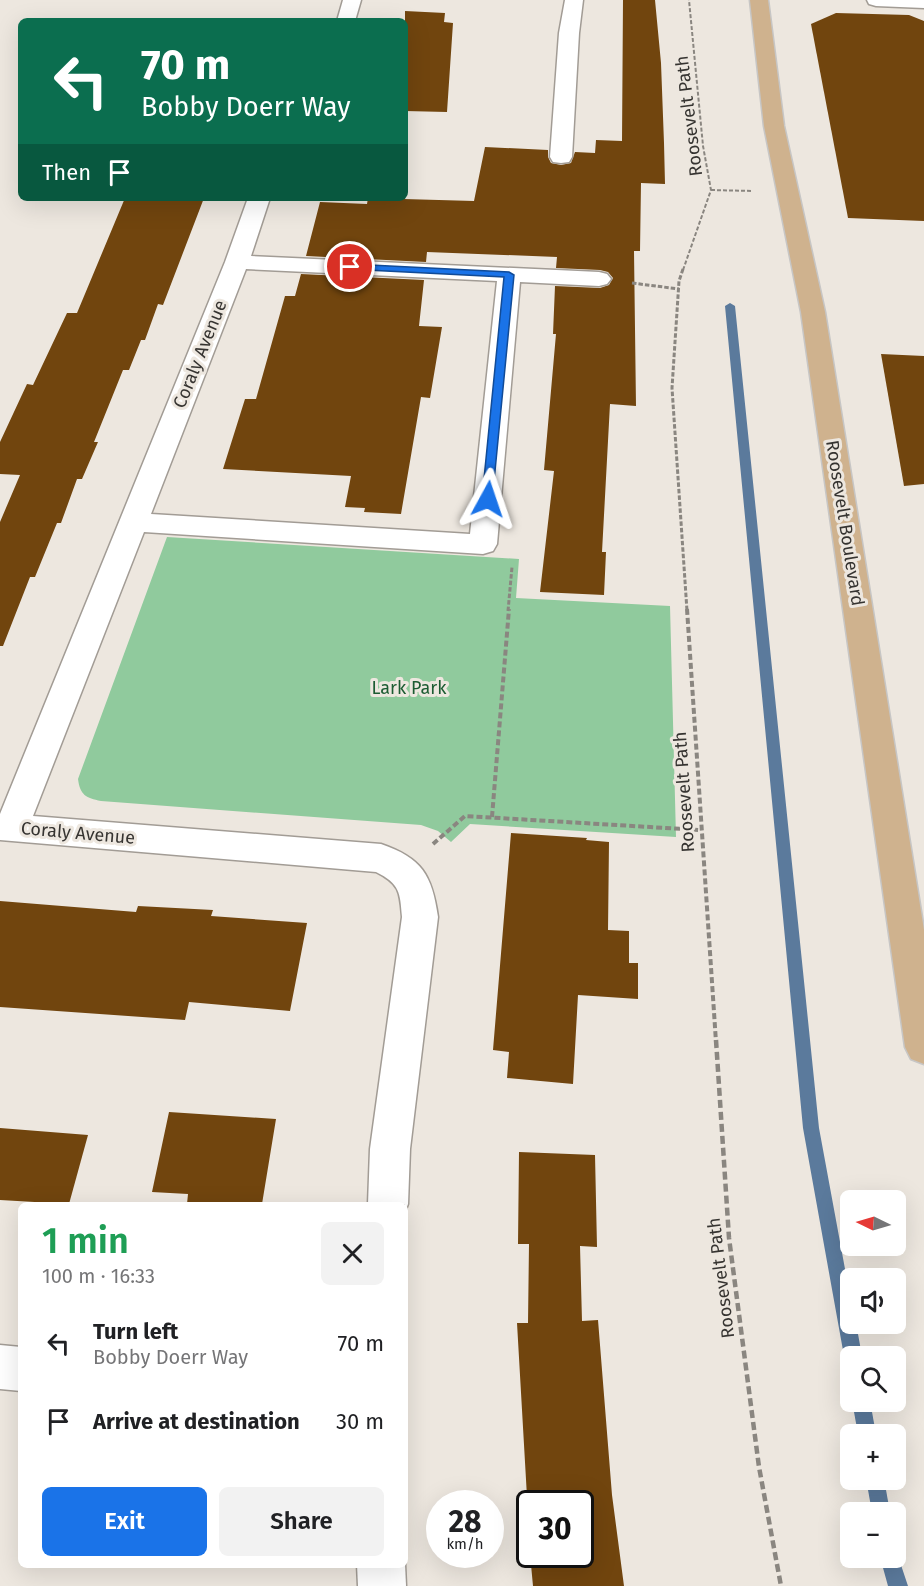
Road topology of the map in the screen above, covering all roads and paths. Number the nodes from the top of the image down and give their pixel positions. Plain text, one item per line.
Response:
1 (352, 0) edge
2 (574, 0) edge
3 (689, 0) edge
4 (759, 0) edge
5 (876, 0) edge
6 (924, 2) edge
7 (347, 18) edge
8 (561, 157) dead end
9 (258, 201) edge
10 (237, 262) junction
11 (509, 275) junction
12 (599, 279) joint
13 (679, 289) junction
14 (134, 522) junction
15 (483, 544) junction
16 (492, 817) junction
17 (6, 827) edge
18 (700, 830) junction
19 (404, 869) junction
20 (924, 1047) edge
21 (388, 1202) edge
22 (0, 1367) edge
23 (18, 1369) edge
24 (381, 1568) edge
25 (382, 1586) edge
26 (781, 1586) edge

1 - 7 street
2 - 8 street
3 - 13 path, Roosevelt Path
4 - 20 main road, Roosevelt Boulevard
5 - 6 street
9 - 10 street, Coraly Avenue
10 - 11 street
10 - 14 street, Coraly Avenue
11 - 12 street
11 - 15 street
12 - 13 path
13 - 18 path, Roosevelt Path
14 - 15 street
14 - 17 street, Coraly Avenue
15 - 16 path
16 - 18 path
16 - 19 path
17 - 19 street, Coraly Avenue
18 - 26 path, Roosevelt Path
19 - 21 street
22 - 23 street
24 - 25 street

